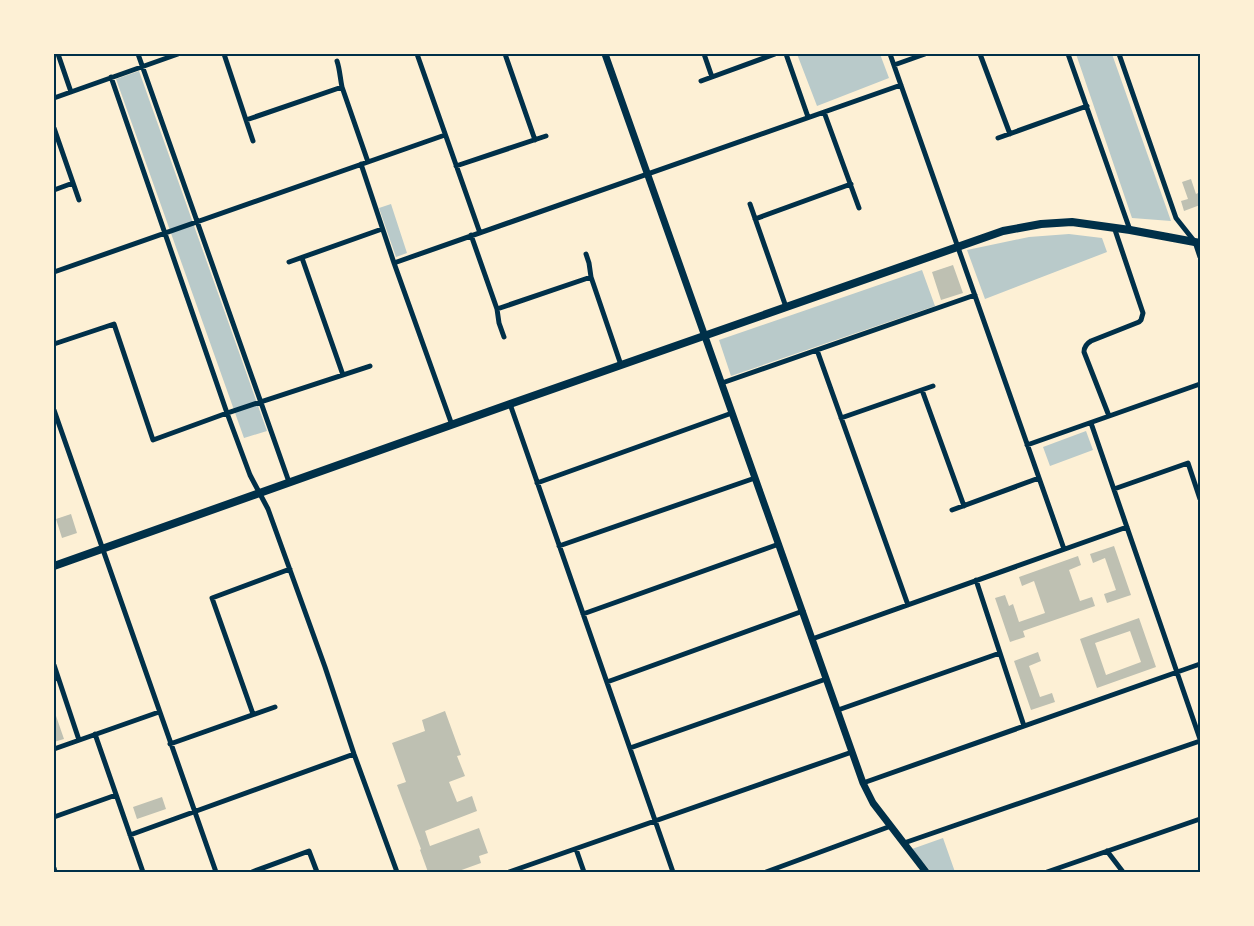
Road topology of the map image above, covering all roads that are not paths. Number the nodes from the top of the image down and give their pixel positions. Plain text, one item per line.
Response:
1 (58, 54) edge
2 (138, 54) edge
3 (178, 54) edge
4 (224, 54) edge
5 (417, 54) edge
6 (505, 54) edge
7 (605, 54) edge
8 (704, 54) edge
9 (775, 54) edge
10 (786, 54) edge
11 (890, 54) edge
12 (925, 54) edge
13 (980, 54) edge
14 (1068, 54) edge
15 (1119, 54) edge
16 (337, 61) dead end
17 (894, 65) junction
18 (142, 66) junction
19 (712, 77) junction
20 (111, 78) junction
21 (701, 81) dead end
22 (900, 85) junction
23 (342, 87) junction
24 (71, 92) junction
25 (54, 98) edge
26 (1087, 106) junction
27 (824, 112) junction
28 (808, 117) junction
29 (246, 120) junction
30 (54, 128) edge
31 (1010, 134) junction
32 (445, 135) junction
33 (546, 136) dead end
34 (998, 138) dead end
35 (535, 140) junction
36 (254, 142) dead end
37 (368, 162) junction
38 (361, 164) junction
39 (456, 166) junction
40 (647, 174) junction
41 (73, 183) junction
42 (850, 184) junction
43 (54, 190) edge
44 (79, 200) dead end
45 (750, 204) dead end
46 (859, 208) dead end
47 (755, 219) junction
48 (197, 222) junction
49 (1114, 227) junction
50 (382, 229) junction
51 (1130, 230) junction
52 (480, 232) junction
53 (165, 233) junction
54 (471, 235) junction
55 (1198, 242) edge
56 (958, 246) junction
57 (586, 254) dead end
58 (1200, 257) edge
59 (302, 258) junction
60 (289, 262) dead end
61 (394, 263) junction
62 (54, 272) edge
63 (591, 277) junction
64 (975, 295) junction
65 (786, 307) junction
66 (497, 309) junction
67 (705, 336) junction
68 (504, 337) dead end
69 (54, 344) edge
70 (817, 350) junction
71 (621, 365) junction
72 (370, 366) dead end
73 (343, 375) junction
74 (722, 383) junction
75 (1200, 384) edge
76 (933, 386) dead end
77 (922, 390) junction
78 (261, 402) junction
79 (510, 404) junction
80 (54, 410) edge
81 (227, 413) junction
82 (732, 413) junction
83 (1109, 416) junction
84 (842, 418) junction
85 (1091, 423) junction
86 (452, 425) junction
87 (1027, 444) junction
88 (755, 478) junction
89 (1039, 478) junction
90 (289, 482) junction
91 (537, 482) junction
92 (1114, 489) junction
93 (260, 492) junction
94 (1200, 499) edge
95 (964, 506) junction
96 (952, 510) dead end
97 (1127, 527) junction
98 (779, 544) junction
99 (559, 546) junction
100 (101, 549) junction
101 (1064, 549) junction
102 (54, 566) edge
103 (290, 570) junction
104 (976, 580) junction
105 (908, 605) junction
106 (802, 611) junction
107 (583, 614) junction
108 (812, 638) junction
109 (1000, 653) junction
110 (1200, 664) edge
111 (54, 665) edge
112 (1177, 672) junction
113 (826, 679) junction
114 (56, 680) edge
115 (607, 682) junction
116 (275, 707) dead end
117 (838, 710) junction
118 (159, 712) junction
119 (253, 714) junction
120 (1024, 726) junction
121 (95, 734) junction
122 (79, 740) junction
123 (1200, 740) edge
124 (170, 744) junction
125 (630, 748) junction
126 (54, 749) edge
127 (852, 752) junction
128 (354, 754) junction
129 (864, 783) junction
130 (116, 795) junction
131 (194, 812) junction
132 (54, 817) edge
133 (1200, 819) edge
134 (655, 821) junction
135 (891, 826) junction
136 (130, 835) junction
137 (904, 843) junction
138 (576, 849) junction
139 (1107, 851) junction
140 (54, 868) edge
141 (55, 872) edge
142 (143, 872) edge
143 (216, 872) edge
144 (252, 872) edge
145 (317, 872) edge
146 (397, 872) edge
147 (509, 872) edge
148 (584, 872) edge
149 (673, 872) edge
150 (766, 872) edge
151 (926, 872) edge
152 (1047, 872) edge
153 (1122, 872) edge

1 - 24 street
2 - 18 street
3 - 18 street
4 - 29 street
5 - 32 street
6 - 35 street
7 - 40 street
8 - 19 street
9 - 19 street
10 - 28 street
11 - 17 street
12 - 17 street
13 - 31 street
14 - 26 street
15 - 55 street
16 - 23 street
17 - 22 street
18 - 20 street
18 - 48 street
19 - 21 street
20 - 24 street
20 - 53 street
22 - 27 street
22 - 56 street
23 - 29 street
23 - 37 street
24 - 25 street
26 - 31 street
26 - 51 street
27 - 28 street
27 - 42 street
28 - 40 street
29 - 36 street
30 - 41 street
31 - 34 street
32 - 37 street
32 - 39 street
33 - 35 street
35 - 39 street
37 - 38 street
38 - 48 street
38 - 50 street
39 - 52 street
40 - 52 street
40 - 67 street
41 - 43 street
41 - 44 street
42 - 46 street
42 - 47 street
45 - 47 street
47 - 65 street
48 - 53 street
48 - 78 street
49 - 51 main road
49 - 56 main road
49 - 83 street
50 - 59 street
50 - 61 street
51 - 55 main road
52 - 54 street
53 - 62 street
53 - 81 street
54 - 61 street
54 - 66 street
55 - 58 street
56 - 64 street
56 - 65 main road
57 - 63 street
59 - 60 street
59 - 73 street
61 - 86 street
63 - 66 street
63 - 71 street
64 - 70 street
64 - 87 street
65 - 67 main road
66 - 68 street
67 - 71 main road
67 - 74 street
69 - 81 street
70 - 74 street
70 - 84 street
71 - 79 main road
72 - 73 street
73 - 78 street
74 - 82 street
75 - 83 street
76 - 77 street
77 - 84 street
77 - 95 street
78 - 81 street
78 - 90 street
79 - 86 main road
79 - 91 street
80 - 100 street
81 - 93 street
82 - 88 street
82 - 91 street
83 - 85 street
84 - 105 street
85 - 87 street
85 - 92 street
86 - 90 main road
87 - 89 street
88 - 98 street
88 - 99 street
89 - 95 street
89 - 101 street
90 - 93 main road
91 - 99 street
92 - 94 street
92 - 97 street
93 - 100 main road
93 - 103 street
95 - 96 street
97 - 101 street
97 - 112 street
98 - 106 street
98 - 107 street
99 - 107 street
100 - 102 main road
100 - 118 street
101 - 104 street
103 - 119 street
103 - 128 street
104 - 105 street
104 - 109 street
105 - 108 street
106 - 108 street
106 - 115 street
107 - 115 street
108 - 113 street
109 - 117 street
109 - 120 street
110 - 112 street
111 - 114 street
112 - 120 street
112 - 123 street
113 - 117 street
113 - 125 street
114 - 122 street
115 - 125 street
116 - 119 street
117 - 127 street
118 - 121 street
118 - 124 street
119 - 124 street
120 - 129 street
121 - 122 street
121 - 130 street
122 - 126 street
123 - 137 street
124 - 131 street
125 - 134 street
127 - 129 street
127 - 134 street
128 - 131 street
128 - 146 street
129 - 135 street
130 - 132 street
130 - 136 street
131 - 136 street
131 - 143 street
133 - 139 street
134 - 138 street
134 - 149 street
135 - 137 street
135 - 150 street
136 - 142 street
137 - 151 street
138 - 147 street
138 - 148 street
139 - 152 street
139 - 153 street
140 - 141 street
144 - 145 street

